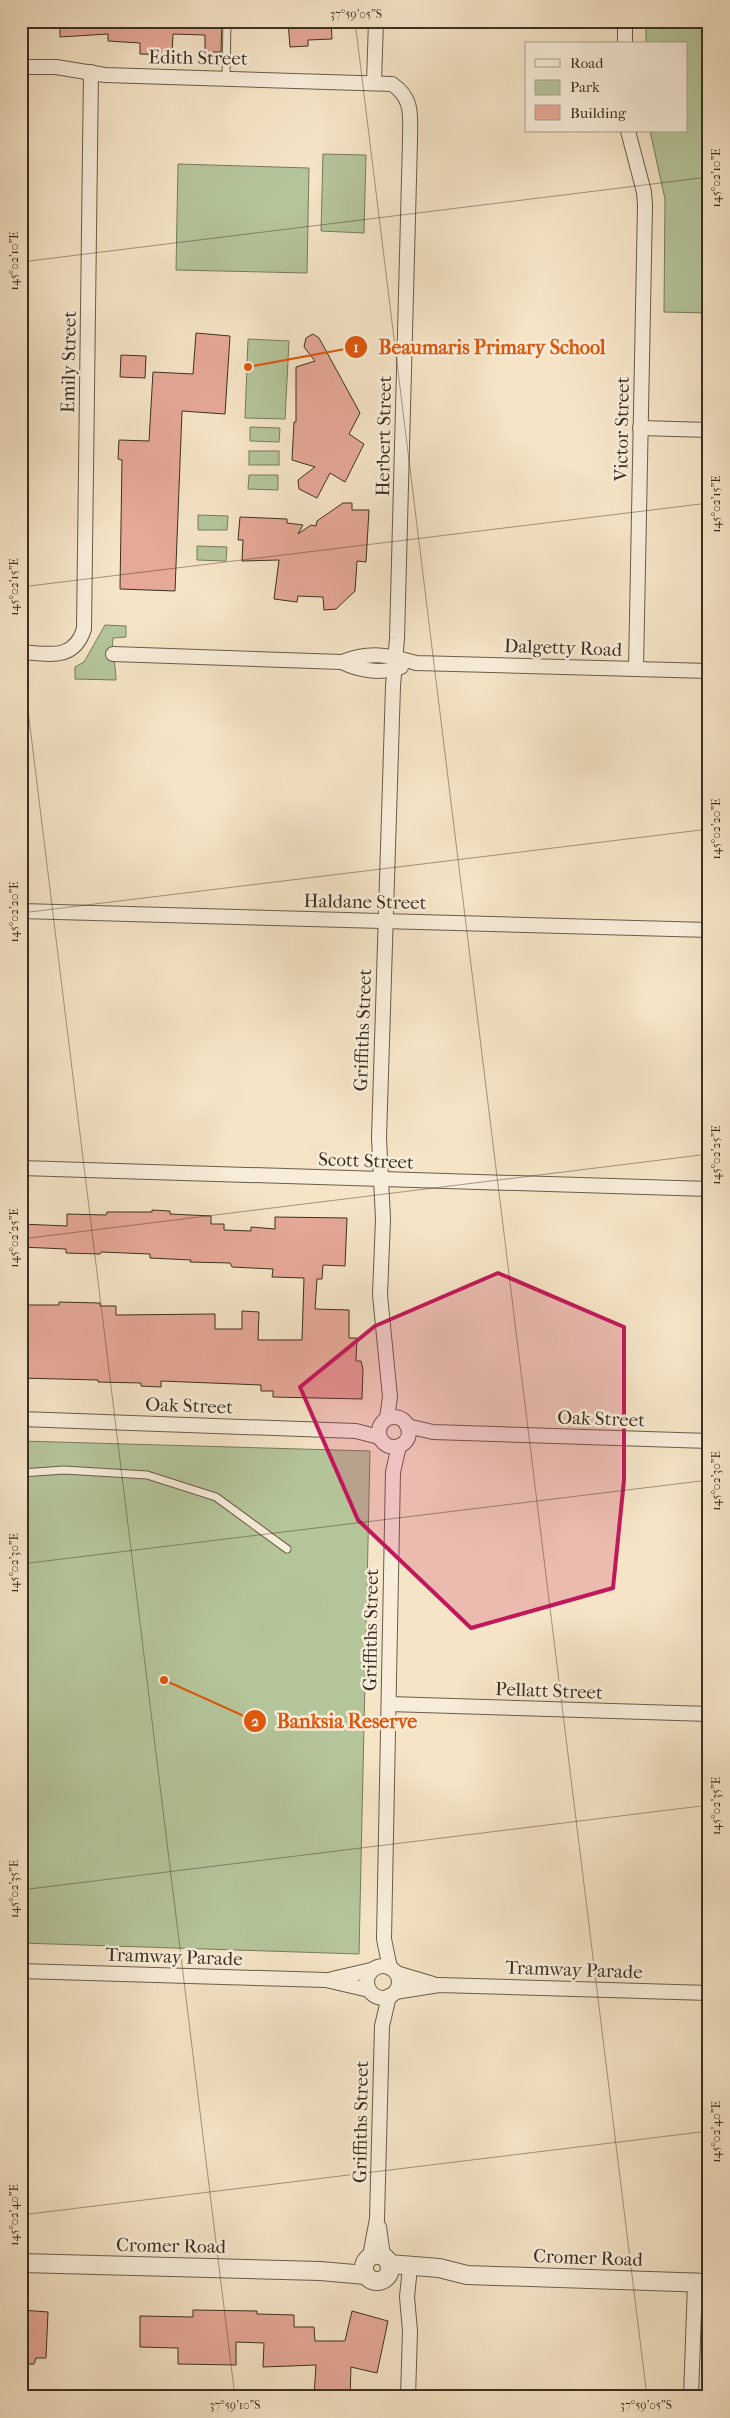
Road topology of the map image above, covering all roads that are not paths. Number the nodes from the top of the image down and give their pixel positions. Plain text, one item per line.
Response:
1 (227, 21) edge
2 (376, 21) edge
3 (625, 21) edge
4 (625, 42) edge
5 (21, 66) edge
6 (91, 72) junction
7 (226, 78) junction
8 (374, 82) junction
9 (628, 132) edge
10 (640, 428) junction
11 (709, 430) edge
12 (21, 652) edge
13 (113, 654) dead end
14 (395, 664) junction
15 (636, 669) junction
16 (709, 671) edge
17 (21, 911) edge
18 (385, 921) junction
19 (709, 930) edge
20 (21, 1168) edge
21 (381, 1180) junction
22 (709, 1188) edge
23 (21, 1419) edge
24 (393, 1432) junction
25 (709, 1441) edge
26 (21, 1473) edge
27 (287, 1549) dead end
28 (389, 1704) junction
29 (709, 1714) edge
30 (384, 1969) junction
31 (21, 1971) edge
32 (326, 1980) junction
33 (439, 1985) junction
34 (709, 1992) edge
35 (382, 1994) junction
36 (21, 2263) edge
37 (377, 2265) junction
38 (414, 2273) junction
39 (702, 2283) edge
40 (408, 2397) edge
41 (691, 2397) edge

1 - 7 lane
2 - 8 street
3 - 4 street
5 - 6 street, Edith Street
6 - 7 street, Edith Street
6 - 12 street, Emily Street
7 - 8 street, Edith Street
8 - 14 street, Herbert Street
9 - 10 street, Victor Street
10 - 11 street
10 - 15 street, Victor Street
13 - 14 street, Dalgetty Road
14 - 15 street, Dalgetty Road
14 - 18 street, Griffiths Street
15 - 16 street, Dalgetty Road
17 - 18 street, Haldane Street
18 - 19 street, Haldane Street
18 - 21 street, Griffiths Street
20 - 21 street, Scott Street
21 - 22 street, Scott Street
21 - 24 street, Griffiths Street
23 - 24 street, Oak Street
24 - 25 street, Oak Street
24 - 28 street, Griffiths Street
26 - 27 lane
28 - 29 street, Pellatt Street
28 - 30 street, Griffiths Street
30 - 32 street, Tramway Parade
30 - 33 street, Tramway Parade
30 - 35 street
30 - 35 street
31 - 32 street, Tramway Parade
32 - 35 street, Tramway Parade
33 - 34 street, Tramway Parade
33 - 35 street, Tramway Parade
35 - 37 street, Griffiths Street
36 - 37 street, Cromer Road
37 - 38 street, Cromer Road
38 - 39 street, Cromer Road
38 - 40 street
39 - 41 street

